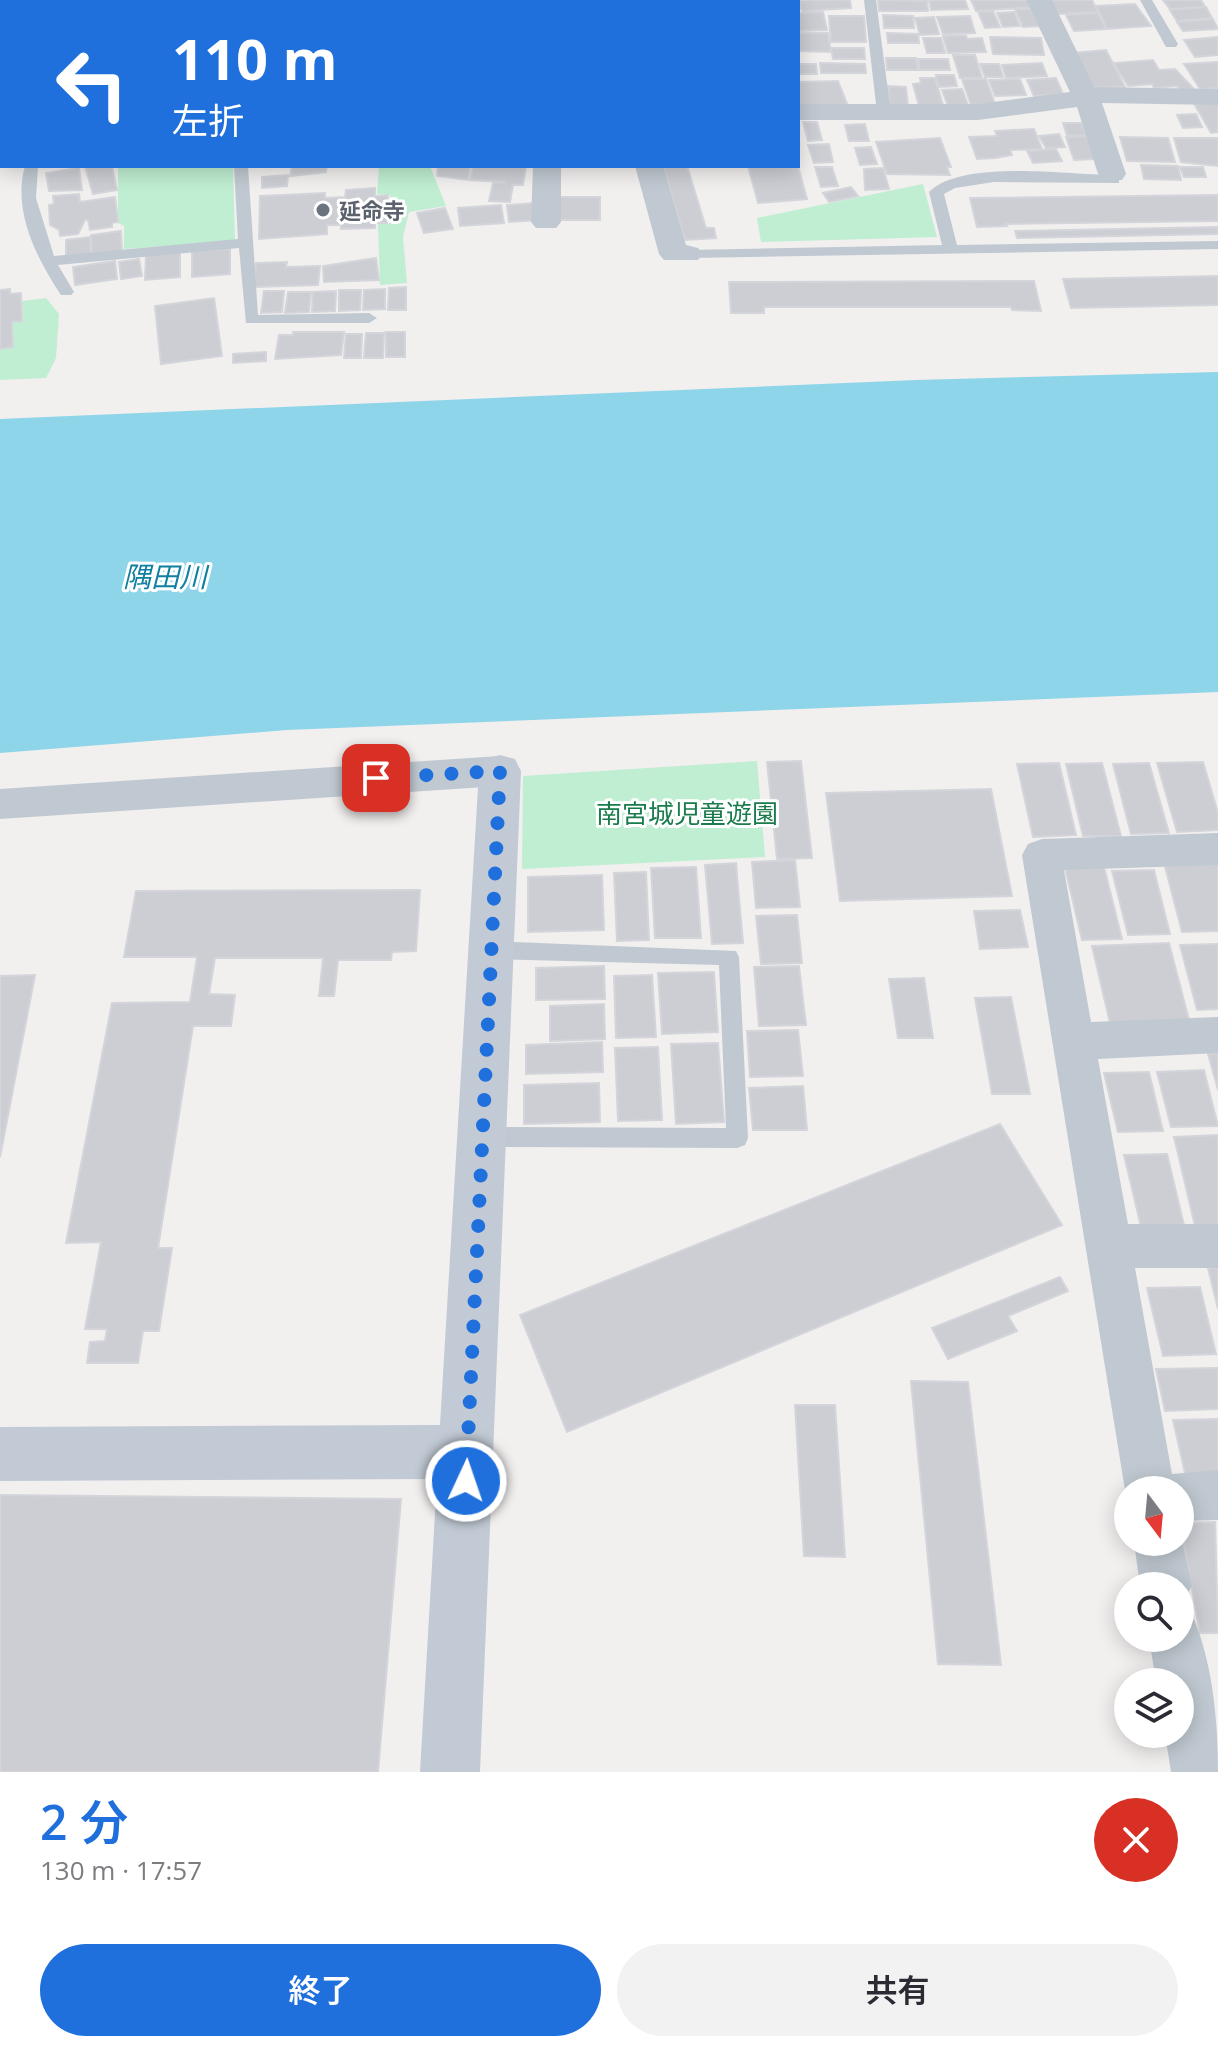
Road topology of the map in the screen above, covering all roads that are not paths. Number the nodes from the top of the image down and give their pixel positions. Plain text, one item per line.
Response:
1 (870, 0) edge
2 (1039, 0) edge
3 (1146, 0) edge
4 (1171, 44) dead end
5 (1083, 96) junction
6 (1218, 97) edge
7 (800, 112) edge
8 (884, 113) junction
9 (30, 168) edge
10 (241, 168) edge
11 (547, 168) edge
12 (650, 168) edge
13 (1112, 174) joint
14 (546, 222) dead end
15 (244, 243) junction
16 (1218, 245) edge
17 (951, 251) junction
18 (688, 254) joint
19 (47, 261) junction
20 (66, 292) dead end
21 (369, 318) dead end
22 (500, 771) joint
23 (0, 804) edge
24 (1218, 849) edge
25 (491, 950) junction
26 (1218, 1035) edge
27 (1074, 1041) junction
28 (482, 1137) junction
29 (1109, 1246) junction
30 (1218, 1246) edge
31 (467, 1452) junction
32 (0, 1454) edge
33 (1148, 1476) edge
34 (1218, 1495) edge
35 (1194, 1496) edge
36 (1177, 1652) edge
37 (450, 1772) edge
38 (1198, 1772) edge

1 - 8 lane
2 - 5 street
3 - 4 lane
5 - 6 street
5 - 8 street
5 - 13 street
7 - 8 street
9 - 19 lane
10 - 15 lane
11 - 14 street
12 - 18 street
13 - 17 lane
15 - 19 lane
15 - 21 lane
16 - 17 lane
17 - 18 lane
19 - 20 lane
22 - 23 street
22 - 25 street
24 - 27 street
25 - 28 street
25 - 28 lane
26 - 27 street
27 - 29 street
28 - 31 street
29 - 30 street
29 - 33 street
31 - 32 street
31 - 37 street
34 - 35 street
36 - 38 street

